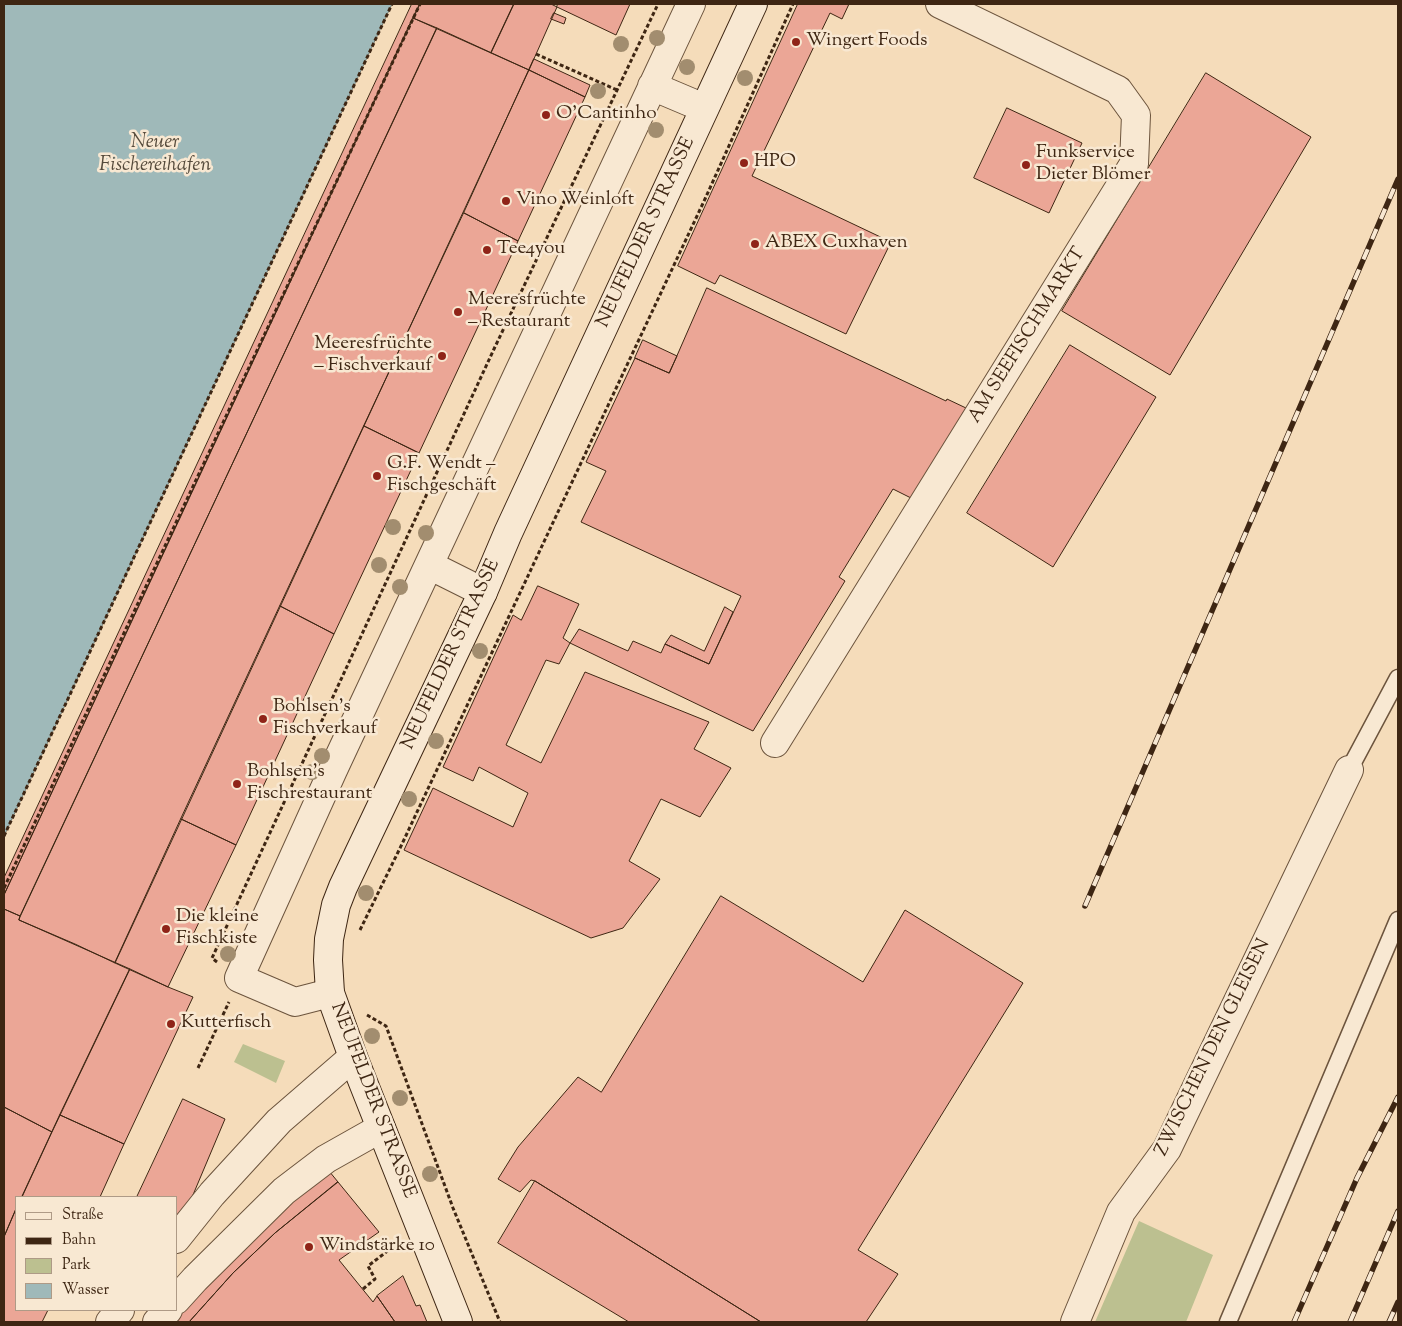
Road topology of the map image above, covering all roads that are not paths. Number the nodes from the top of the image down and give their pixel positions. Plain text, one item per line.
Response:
1 (691, 4) edge
2 (753, 4) edge
3 (940, 4) edge
4 (652, 86) junction
5 (704, 108) junction
6 (429, 565) junction
7 (483, 592) junction
8 (1398, 678) edge
9 (775, 743) dead end
10 (1349, 770) joint
11 (1398, 920) edge
12 (330, 993) junction
13 (353, 1057) junction
14 (381, 1128) junction
15 (178, 1236) edge
16 (178, 1298) edge
17 (119, 1311) edge
18 (167, 1311) edge
19 (110, 1322) edge
20 (157, 1322) edge
21 (458, 1322) edge
22 (1074, 1322) edge
23 (1228, 1322) edge

1 - 4 street
2 - 5 street, NEUFELDER STRASSE
3 - 9 street, AM SEEFISCHMARKT
4 - 5 street
4 - 6 street
5 - 7 street, NEUFELDER STRASSE
6 - 7 street
6 - 12 street
7 - 12 street, NEUFELDER STRASSE
8 - 10 lane
10 - 22 street, ZWISCHEN DEN GLEISEN
11 - 23 lane
12 - 13 street, NEUFELDER STRASSE
13 - 14 street, NEUFELDER STRASSE
13 - 15 street
14 - 16 street
14 - 21 street, NEUFELDER STRASSE
17 - 19 street
18 - 20 street

